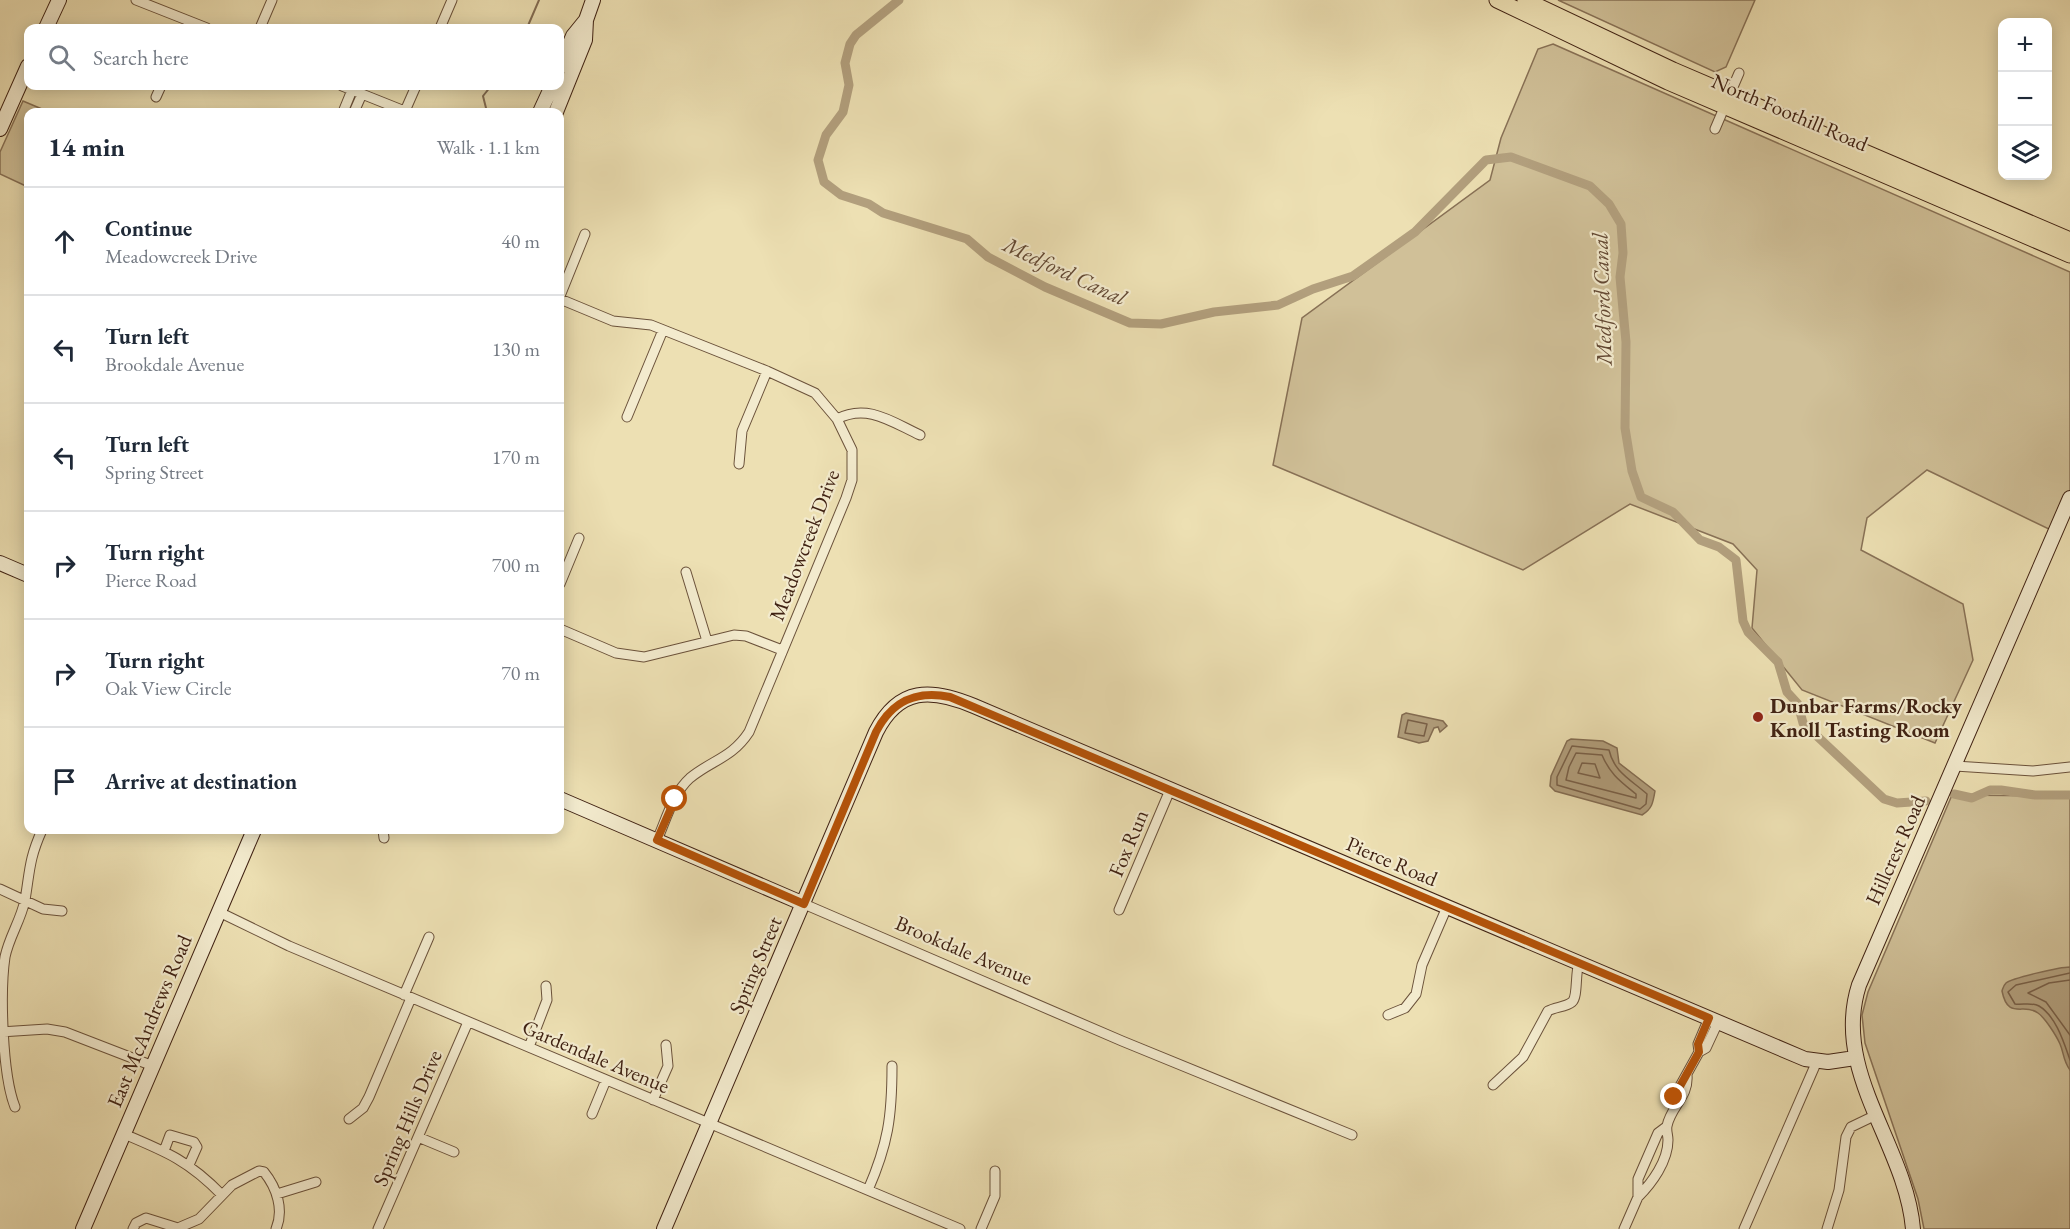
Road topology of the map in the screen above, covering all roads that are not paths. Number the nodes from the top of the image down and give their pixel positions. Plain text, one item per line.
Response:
1 (59, 0) edge
2 (136, 0) edge
3 (272, 0) edge
4 (452, 0) edge
5 (593, 0) edge
6 (1497, 0) edge
7 (1525, 0) edge
8 (586, 20) junction
9 (48, 24) edge
10 (185, 24) edge
11 (262, 24) edge
12 (442, 24) edge
13 (564, 57) edge
14 (1740, 73) dead end
15 (24, 75) edge
16 (159, 90) edge
17 (352, 90) joint
18 (414, 90) edge
19 (550, 90) edge
20 (362, 94) junction
21 (156, 97) dead end
22 (1728, 101) junction
23 (345, 108) edge
24 (356, 108) edge
25 (396, 108) edge
26 (408, 108) edge
27 (542, 108) edge
28 (557, 108) edge
29 (0, 129) edge
30 (1715, 129) dead end
31 (585, 234) dead end
32 (2070, 240) edge
33 (2070, 255) edge
34 (564, 287) edge
35 (564, 299) edge
36 (663, 330) junction
37 (767, 371) junction
38 (627, 417) dead end
39 (837, 419) junction
40 (920, 435) dead end
41 (739, 464) dead end
42 (2070, 498) edge
43 (579, 538) dead end
44 (0, 563) edge
45 (686, 572) dead end
46 (24, 573) edge
47 (564, 574) edge
48 (564, 631) edge
49 (706, 640) junction
50 (782, 650) junction
51 (913, 696) joint
52 (1955, 766) junction
53 (2070, 767) edge
54 (1170, 790) junction
55 (564, 801) edge
56 (40, 834) edge
57 (252, 834) edge
58 (657, 840) junction
59 (0, 889) edge
60 (25, 902) junction
61 (804, 904) junction
62 (1447, 907) junction
63 (1119, 910) dead end
64 (62, 911) dead end
65 (219, 912) junction
66 (429, 938) dead end
67 (1579, 963) junction
68 (546, 986) dead end
69 (408, 996) junction
70 (1388, 1014) dead end
71 (1713, 1020) junction
72 (468, 1022) junction
73 (2, 1031) edge
74 (666, 1045) dead end
75 (529, 1047) junction
76 (1855, 1058) junction
77 (1817, 1061) junction
78 (153, 1066) junction
79 (892, 1066) dead end
80 (606, 1080) junction
81 (1493, 1085) dead end
82 (653, 1100) junction
83 (15, 1107) dead end
84 (592, 1114) dead end
85 (1876, 1115) junction
86 (349, 1119) dead end
87 (710, 1124) junction
88 (1666, 1127) junction
89 (124, 1134) junction
90 (1353, 1135) dead end
91 (418, 1137) junction
92 (164, 1151) junction
93 (454, 1152) dead end
94 (189, 1165) junction
95 (995, 1171) dead end
96 (316, 1182) dead end
97 (868, 1190) junction
98 (277, 1194) junction
99 (222, 1195) junction
100 (1638, 1197) junction
101 (84, 1229) edge
102 (133, 1229) edge
103 (276, 1229) edge
104 (378, 1229) edge
105 (664, 1229) edge
106 (960, 1229) edge
107 (981, 1229) edge
108 (1624, 1229) edge
109 (1744, 1229) edge
110 (1827, 1229) edge
111 (1913, 1229) edge

1 - 9 street
2 - 10 street
3 - 11 street
4 - 12 street
5 - 8 street
6 - 22 main road, North Foothill Road
7 - 22 main road, North Foothill Road
8 - 13 street
8 - 28 street
14 - 22 street
15 - 29 street
16 - 21 street
17 - 20 street
17 - 23 street
18 - 26 street
19 - 27 street
20 - 24 street
20 - 25 street
22 - 30 street
22 - 32 main road, North Foothill Road
22 - 33 main road, North Foothill Road
31 - 34 street
35 - 36 street, Meadowcreek Drive
36 - 37 street, Meadowcreek Drive
36 - 38 street
37 - 39 street, Meadowcreek Drive
37 - 41 street
39 - 40 street
39 - 50 street, Meadowcreek Drive
42 - 52 street, Hillcrest Road
43 - 47 street
44 - 46 street
45 - 49 street
48 - 49 street
49 - 50 street
50 - 58 street, Meadowcreek Drive
51 - 54 street, Pierce Road
51 - 61 street, Spring Street
52 - 53 street
52 - 76 street, Hillcrest Road
54 - 62 street, Pierce Road
54 - 63 street, Fox Run
55 - 58 street, Brookdale Avenue
56 - 60 street
57 - 65 street, East McAndrews Road
58 - 61 street, Brookdale Avenue
59 - 60 street
60 - 64 street
60 - 73 street
61 - 87 street, Spring Street
61 - 90 street, Brookdale Avenue
62 - 67 street, Pierce Road
62 - 70 street
65 - 69 street, Gardendale Avenue
65 - 78 street, East McAndrews Road
66 - 69 street
67 - 71 street, Pierce Road
67 - 81 street
68 - 75 street
69 - 72 street, Gardendale Avenue
69 - 86 street
71 - 77 street, Pierce Road
71 - 88 street
72 - 75 street, Gardendale Avenue
72 - 91 street, Spring Hills Drive
73 - 78 street
73 - 83 street
74 - 82 street
75 - 80 street, Gardendale Avenue
76 - 77 street, Pierce Road
76 - 85 street, Hillcrest Road
77 - 109 street
78 - 89 street, East McAndrews Road
79 - 97 street
80 - 82 street, Gardendale Avenue
80 - 84 street
82 - 87 street, Gardendale Avenue
85 - 110 street
85 - 111 street, Hillcrest Road
87 - 97 street, Gardendale Avenue
87 - 105 street, Spring Street
88 - 100 street
88 - 100 street
89 - 92 street
89 - 101 street, East McAndrews Road
91 - 93 street
91 - 104 street, Spring Hills Drive
92 - 94 street
92 - 94 street
94 - 99 street
95 - 107 street
96 - 98 street
97 - 106 street, Gardendale Avenue
98 - 99 street
98 - 103 street
99 - 102 street
100 - 108 street

